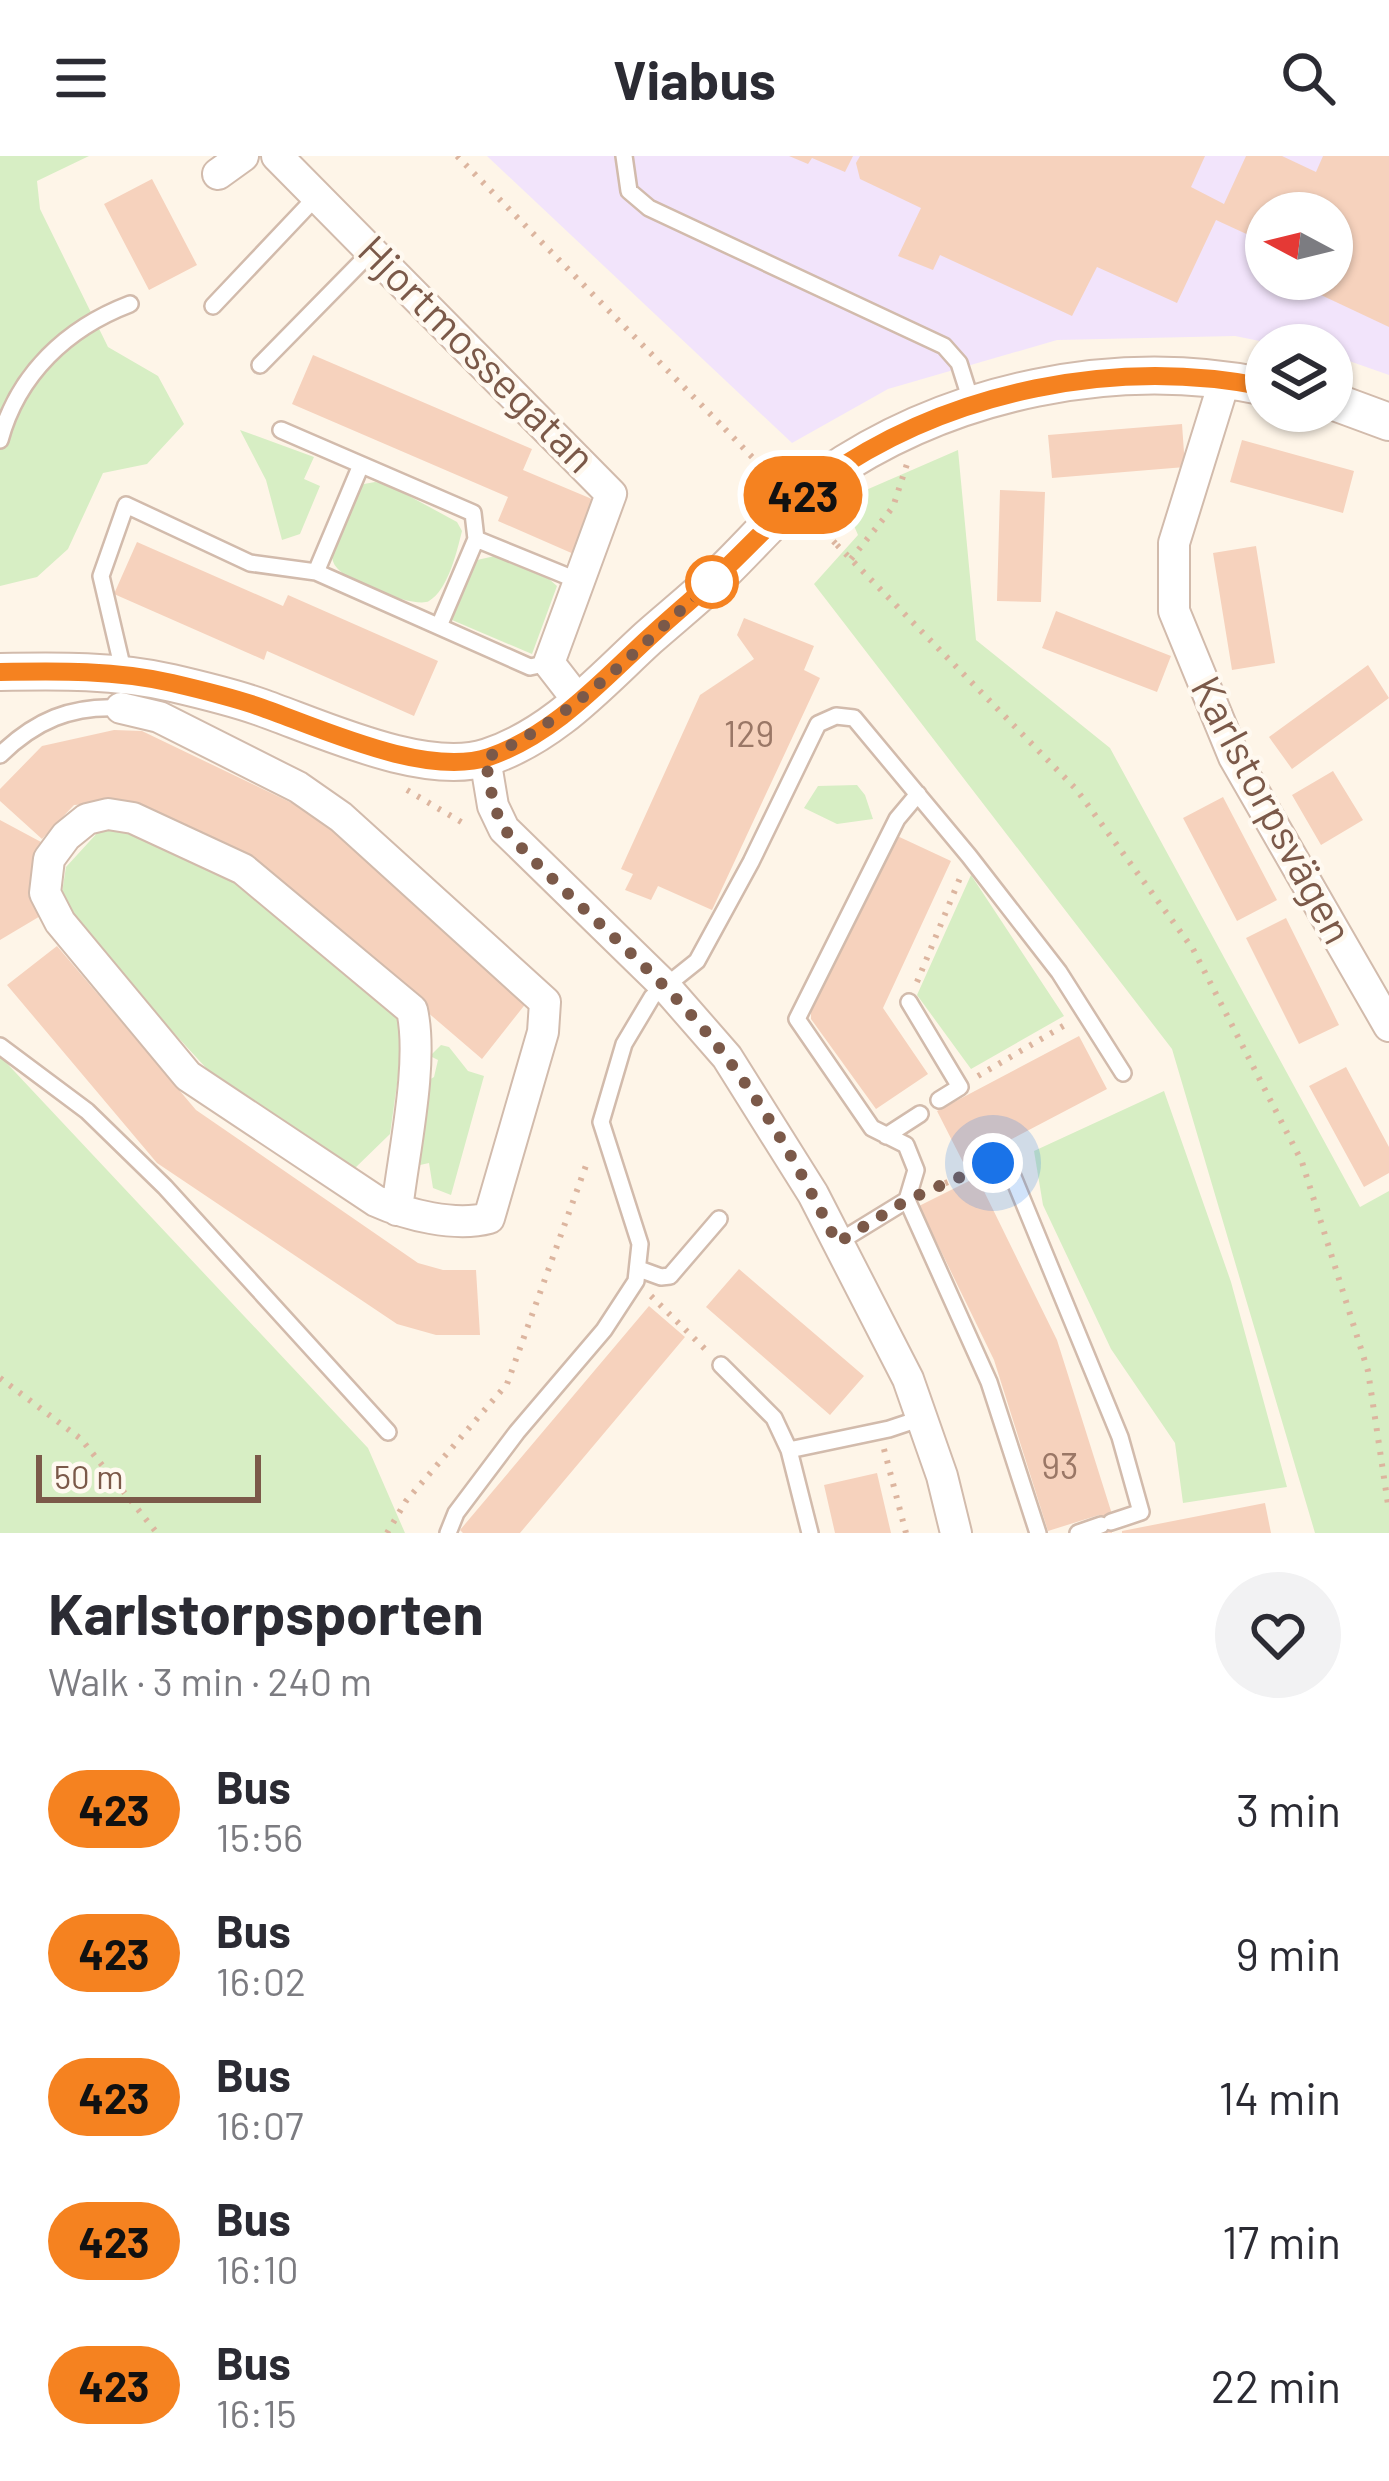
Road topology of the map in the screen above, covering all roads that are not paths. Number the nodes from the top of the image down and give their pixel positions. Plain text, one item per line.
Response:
1 (277, 156) edge
2 (624, 156) edge
3 (318, 195) junction
4 (373, 250) junction
5 (130, 304) dead end
6 (213, 306) dead end
7 (260, 365) dead end
8 (1225, 379) junction
9 (1245, 383) edge
10 (972, 406) junction
11 (1353, 409) edge
12 (1389, 422) edge
13 (280, 430) dead end
14 (0, 440) edge
15 (362, 465) junction
16 (476, 539) junction
17 (316, 572) junction
18 (579, 581) junction
19 (439, 626) junction
20 (549, 663) junction
21 (0, 672) edge
22 (123, 692) junction
23 (580, 703) junction
24 (0, 755) edge
25 (485, 758) junction
26 (918, 794) junction
27 (665, 986) junction
28 (909, 1002) road end
29 (1389, 1026) edge
30 (0, 1046) edge
31 (1123, 1073) dead end
32 (939, 1100) dead end
33 (920, 1114) dead end
34 (886, 1136) junction
35 (1009, 1167) road end
36 (907, 1200) junction
37 (397, 1210) junction
38 (719, 1219) dead end
39 (837, 1243) junction
40 (637, 1275) junction
41 (721, 1365) road end
42 (922, 1418) junction
43 (388, 1432) dead end
44 (789, 1450) junction
45 (448, 1533) edge
46 (810, 1533) edge
47 (956, 1533) edge
48 (1038, 1533) edge
49 (1078, 1533) edge

1 - 3 street, Hjortmossegatan
2 - 10 lane
3 - 4 street, Hjortmossegatan
3 - 6 lane
4 - 7 lane
4 - 18 street, Hjortmossegatan
5 - 14 lane
8 - 9 street
8 - 10 street
8 - 29 street, Karlstorpsvägen
10 - 23 street
11 - 12 street
13 - 15 lane
15 - 16 lane
15 - 17 lane
16 - 18 lane
16 - 19 lane
17 - 19 lane
17 - 22 lane
18 - 20 street, Hjortmossegatan
19 - 20 lane
20 - 23 street
21 - 22 street
22 - 24 lane
22 - 25 street
22 - 37 street
23 - 25 street
25 - 27 street
26 - 27 lane
26 - 31 lane
26 - 34 lane
27 - 39 street
27 - 40 lane
28 - 32 lane
30 - 43 lane
33 - 34 lane
34 - 36 lane
35 - 49 lane
36 - 39 lane
36 - 48 lane
37 - 37 street
38 - 40 lane
39 - 42 street
40 - 45 lane
41 - 44 lane
42 - 44 lane
42 - 47 street
44 - 46 lane

